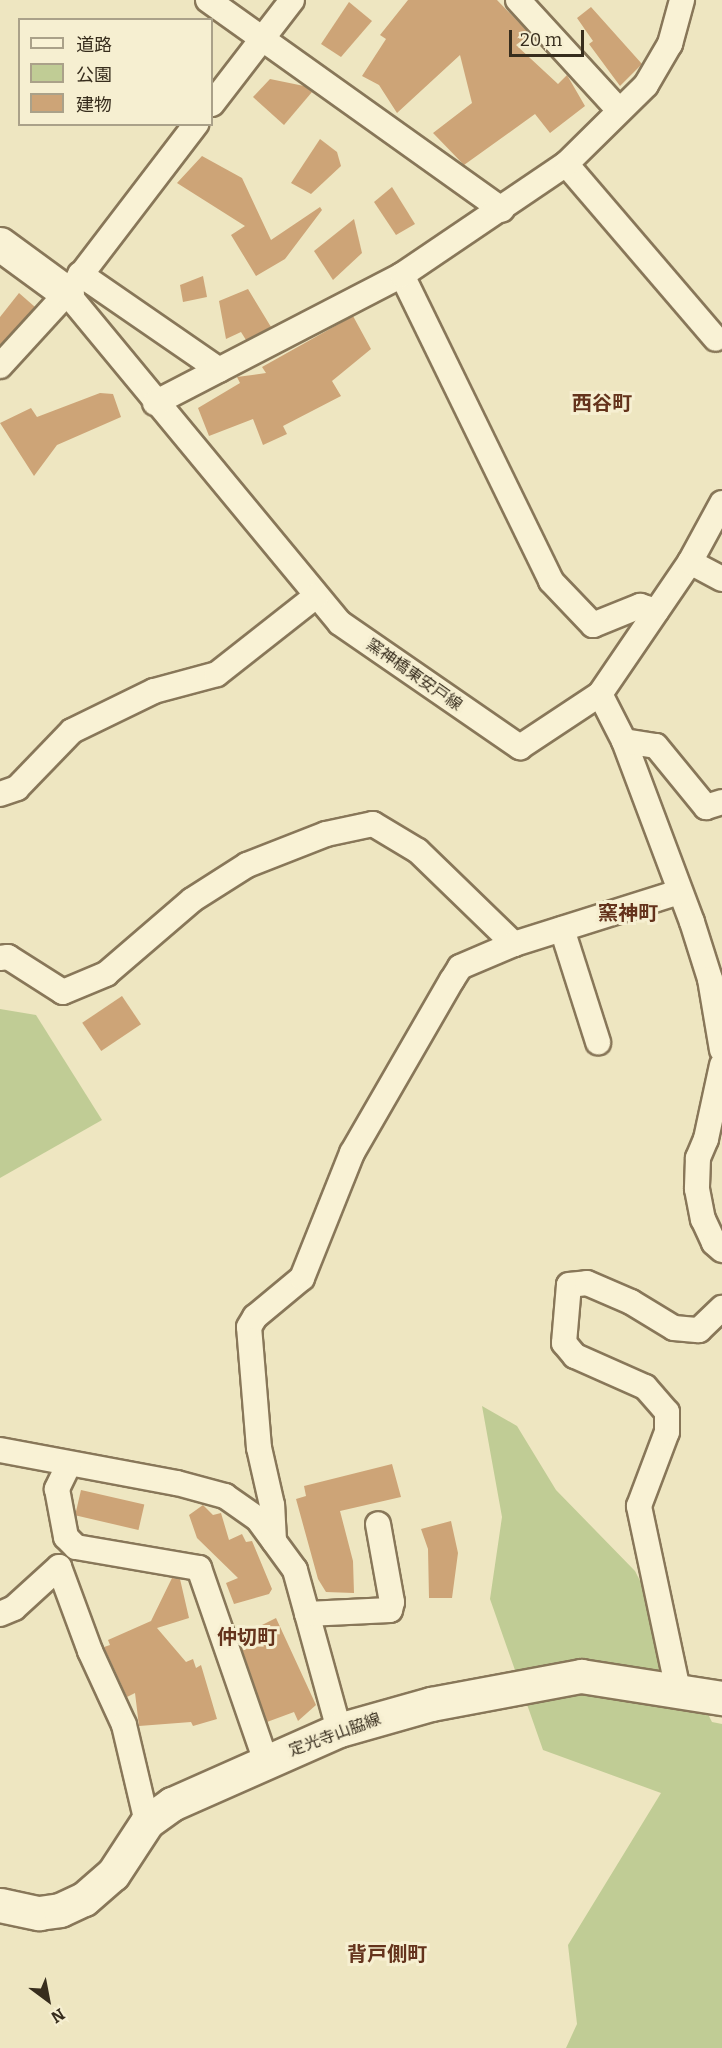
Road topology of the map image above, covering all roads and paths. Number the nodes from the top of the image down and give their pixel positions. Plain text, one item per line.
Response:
1 (208, 0) edge
2 (292, 0) edge
3 (518, 0) edge
4 (682, 0) edge
5 (262, 38) junction
6 (213, 103) edge
7 (618, 109) junction
8 (193, 126) edge
9 (566, 164) junction
10 (502, 210) junction
11 (0, 244) edge
12 (402, 275) junction
13 (74, 284) junction
14 (716, 339) dead end
15 (0, 366) edge
16 (219, 370) junction
17 (155, 403) junction
18 (722, 502) edge
19 (690, 562) junction
20 (722, 579) edge
21 (316, 596) junction
22 (656, 611) junction
23 (600, 694) junction
24 (624, 741) junction
25 (0, 794) edge
26 (722, 802) edge
27 (679, 891) junction
28 (562, 929) junction
29 (514, 944) junction
30 (0, 958) edge
31 (598, 1042) dead end
32 (722, 1050) edge
33 (722, 1065) edge
34 (722, 1250) edge
35 (722, 1308) edge
36 (0, 1450) edge
37 (69, 1464) junction
38 (378, 1524) dead end
39 (274, 1541) junction
40 (0, 1614) edge
41 (307, 1614) junction
42 (678, 1690) junction
43 (722, 1698) edge
44 (339, 1730) junction
45 (266, 1761) junction
46 (147, 1822) junction
47 (0, 1905) edge

1 - 5 street
2 - 5 street
3 - 7 street
4 - 7 street
5 - 6 street
5 - 10 street
7 - 9 street
8 - 13 street
9 - 10 street
9 - 14 street
10 - 12 street
11 - 13 main road, 窯神橋東安戸線
12 - 16 street
12 - 22 street
13 - 15 street
13 - 16 street
13 - 17 street, 窯神橋東安戸線
16 - 17 street
17 - 21 street, 窯神橋東安戸線
18 - 19 street
19 - 20 street
19 - 22 street
21 - 23 street, 窯神橋東安戸線
21 - 25 street
22 - 23 street
23 - 24 street
24 - 26 street
24 - 27 street
27 - 28 street
27 - 32 street
28 - 29 street
28 - 31 street
29 - 30 street
29 - 39 street
33 - 34 street
35 - 42 street
36 - 37 street
37 - 39 street
37 - 45 street
38 - 41 street
39 - 41 street
40 - 46 street
41 - 44 street
42 - 43 main road, 定光寺山脇線
42 - 44 main road, 定光寺山脇線
44 - 45 main road, 定光寺山脇線
45 - 46 main road, 定光寺山脇線
46 - 47 main road, 定光寺山脇線

